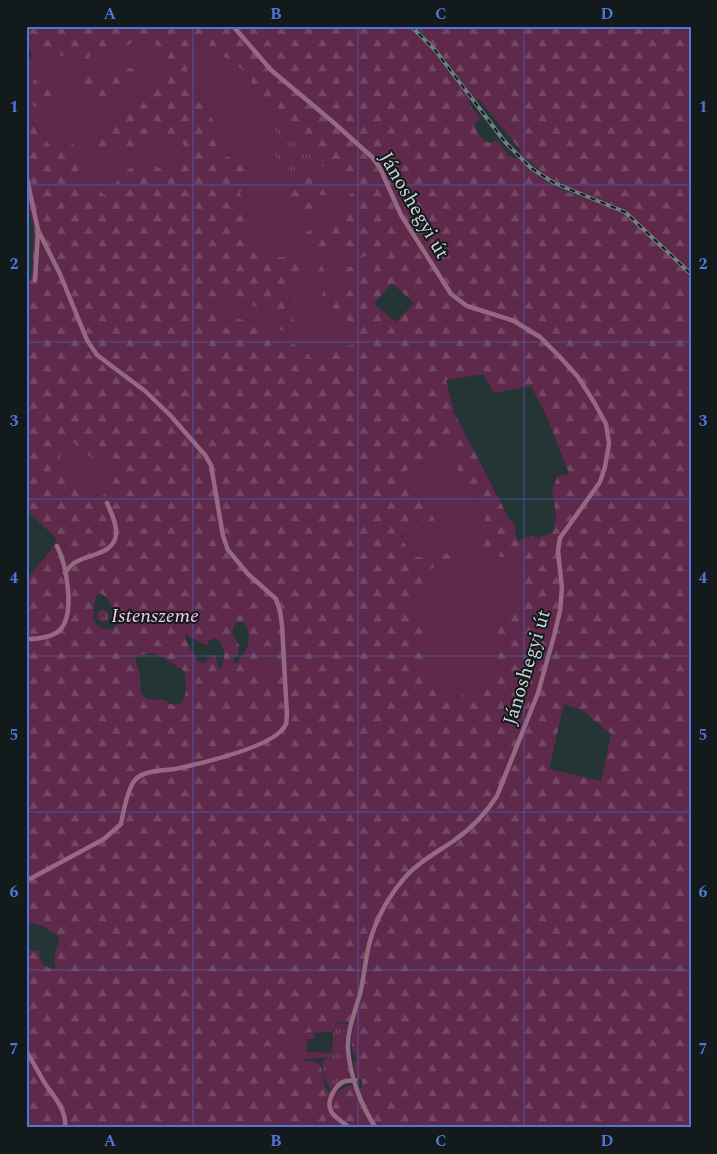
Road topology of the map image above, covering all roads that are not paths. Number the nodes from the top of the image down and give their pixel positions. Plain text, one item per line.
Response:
1 (233, 26) edge
2 (26, 174) edge
3 (38, 230) junction
4 (35, 280) dead end
5 (107, 503) dead end
6 (57, 546) dead end
7 (65, 573) junction
8 (26, 639) edge
9 (26, 881) edge
10 (26, 1050) edge
11 (355, 1080) junction
12 (65, 1128) edge
13 (350, 1128) edge
14 (376, 1128) edge

1 - 11 street, Jánoshegyi út
2 - 3 street
3 - 4 street
3 - 9 street
5 - 7 street
6 - 7 street
7 - 8 street
10 - 12 street
11 - 13 street
11 - 14 street, Jánoshegyi út

